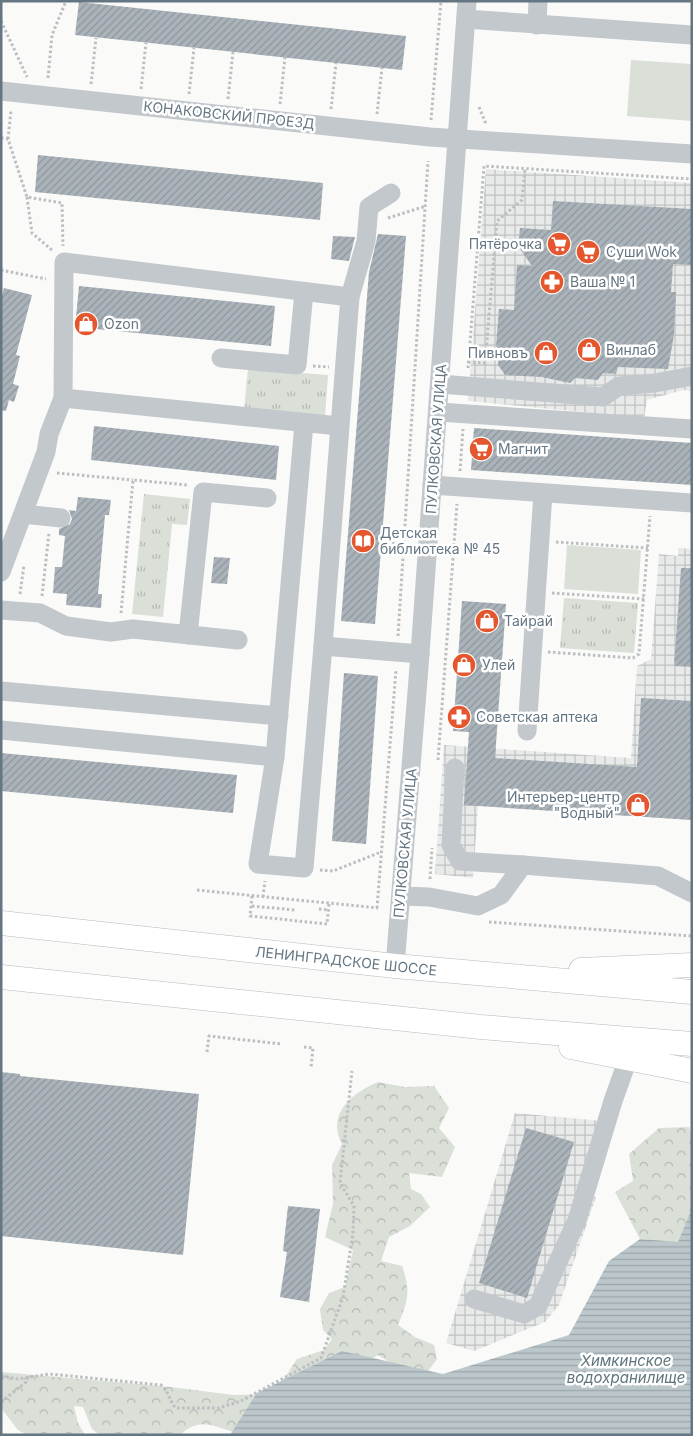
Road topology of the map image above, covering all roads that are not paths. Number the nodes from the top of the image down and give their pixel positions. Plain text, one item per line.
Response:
1 (538, 1) edge
2 (467, 10) edge
3 (537, 25) junction
4 (692, 35) edge
5 (7, 92) edge
6 (457, 139) junction
7 (692, 154) edge
8 (391, 193) dead end
9 (304, 292) junction
10 (350, 297) junction
11 (221, 358) dead end
12 (692, 376) edge
13 (440, 384) junction
14 (63, 398) junction
15 (438, 412) junction
16 (304, 423) junction
17 (339, 426) junction
18 (692, 429) edge
19 (432, 485) junction
20 (544, 493) junction
21 (267, 498) dead end
22 (692, 503) edge
23 (23, 514) junction
24 (55, 523) road end
25 (1, 572) edge
26 (1, 610) edge
27 (188, 635) junction
28 (238, 640) dead end
29 (322, 646) junction
30 (420, 654) junction
31 (1, 691) edge
32 (279, 716) junction
33 (1, 730) edge
34 (527, 731) dead end
35 (275, 757) junction
36 (446, 768) road end
37 (523, 865) junction
38 (692, 893) edge
39 (401, 896) junction
40 (1, 924) edge
41 (395, 966) junction
42 (692, 966) edge
43 (486, 974) junction
44 (1, 977) edge
45 (692, 992) edge
46 (481, 1027) junction
47 (692, 1044) edge
48 (628, 1059) junction
49 (692, 1071) edge
50 (474, 1299) dead end

1 - 3 street
2 - 3 street
2 - 6 street, ПУЛКОВСКАЯ УЛИЦА
3 - 4 street
5 - 6 street, КОНАКОВСКИЙ ПРОЕЗД
6 - 7 street, КОНАКОВСКИЙ ПРОЕЗД
6 - 13 street, ПУЛКОВСКАЯ УЛИЦА
8 - 10 street
9 - 10 street
9 - 11 street
9 - 14 street
10 - 17 street
12 - 13 street
13 - 15 street, ПУЛКОВСКАЯ УЛИЦА
14 - 16 street
14 - 23 street
15 - 18 street
15 - 19 street, ПУЛКОВСКАЯ УЛИЦА
16 - 17 street
16 - 32 street
17 - 29 street
19 - 20 street
19 - 30 street, ПУЛКОВСКАЯ УЛИЦА
20 - 22 street
20 - 34 street
21 - 27 street
23 - 24 street
23 - 25 street
26 - 27 street
27 - 28 street
29 - 30 street
29 - 35 street
30 - 39 street, ПУЛКОВСКАЯ УЛИЦА
31 - 32 street
32 - 35 street
33 - 35 street
36 - 37 street
37 - 38 street
37 - 39 street
39 - 41 street, ПУЛКОВСКАЯ УЛИЦА
40 - 41 main road, ЛЕНИНГРАДСКОЕ ШОССЕ
41 - 43 main road, ЛЕНИНГРАДСКОЕ ШОССЕ
42 - 43 main road
43 - 45 main road, ЛЕНИНГРАДСКОЕ ШОССЕ
44 - 46 main road
46 - 47 main road
46 - 48 main road
48 - 49 main road
48 - 50 street

